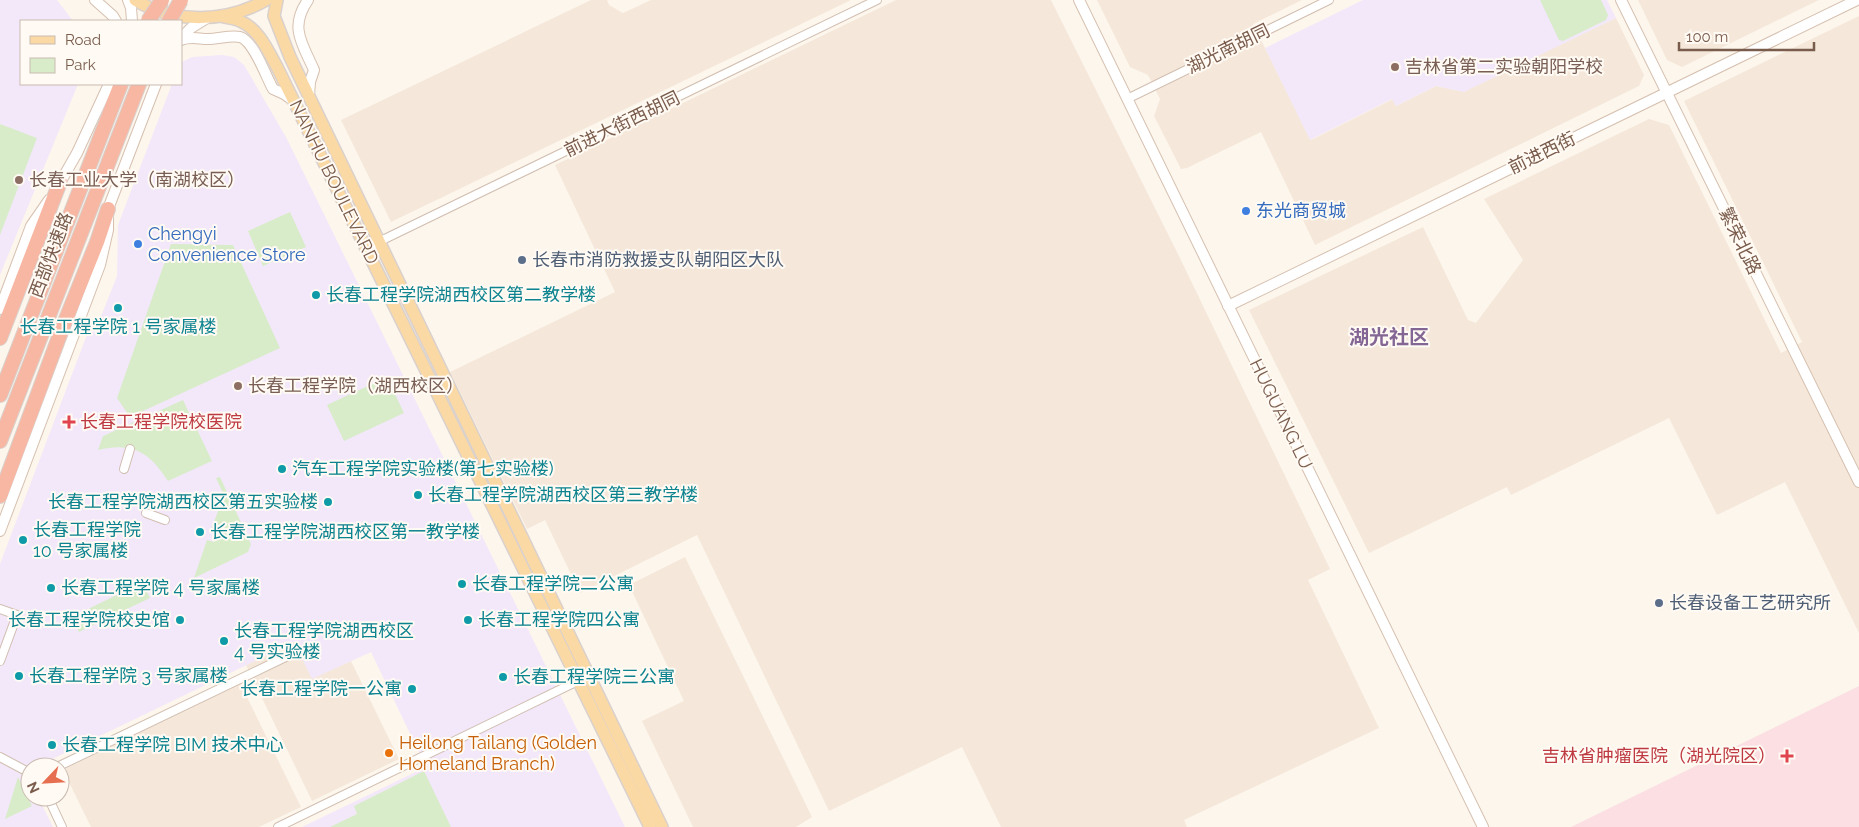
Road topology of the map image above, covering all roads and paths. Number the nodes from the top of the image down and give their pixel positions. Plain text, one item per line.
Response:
1 (95, 0) edge
2 (128, 0) edge
3 (135, 0) edge
4 (162, 0) edge
5 (181, 0) edge
6 (266, 0) edge
7 (277, 0) edge
8 (308, 0) edge
9 (877, 0) edge
10 (1079, 0) edge
11 (1329, 0) edge
12 (1621, 0) edge
13 (1857, 0) edge
14 (221, 16) junction
15 (207, 18) junction
16 (115, 20) edge
17 (132, 20) edge
18 (149, 20) edge
19 (170, 20) edge
20 (182, 38) edge
21 (182, 39) edge
22 (109, 85) edge
23 (121, 85) edge
24 (139, 85) edge
25 (156, 85) edge
26 (1667, 92) junction
27 (309, 95) junction
28 (1127, 99) junction
29 (294, 102) junction
30 (60, 182) junction
31 (108, 208) junction
32 (379, 242) junction
33 (366, 248) junction
34 (1228, 306) junction
35 (0, 309) edge
36 (0, 338) edge
37 (0, 395) edge
38 (0, 441) edge
39 (130, 449) dead end
40 (124, 469) dead end
41 (1859, 482) edge
42 (0, 496) edge
43 (146, 513) dead end
44 (165, 520) dead end
45 (0, 531) edge
46 (0, 609) edge
47 (294, 653) dead end
48 (0, 661) edge
49 (584, 679) junction
50 (0, 757) edge
51 (70, 760) edge
52 (20, 768) edge
53 (53, 807) edge
54 (289, 825) edge
55 (62, 827) edge
56 (278, 827) edge
57 (650, 827) edge
58 (662, 827) edge
59 (1483, 827) edge

1 - 16 street
2 - 17 street
3 - 15 main road
4 - 18 highway, bridge
5 - 19 highway, bridge
6 - 14 main road
7 - 27 main road, NANHU BOULEVARD
8 - 27 street
9 - 32 street, 前进大街西胡同
10 - 28 street, HUGUANG LU
11 - 28 street, 湖光南胡同
12 - 26 street, 繁荣北路
13 - 26 street, 前进西街
14 - 15 main road
14 - 29 main road, NANHU BOULEVARD
15 - 20 street
21 - 29 street
22 - 30 street
23 - 37 highway, 西部快速路
24 - 38 highway, 西部快速路
25 - 31 street
26 - 34 street, 前进西街
26 - 41 street, 繁荣北路
27 - 32 main road, NANHU BOULEVARD
28 - 34 street, HUGUANG LU
29 - 33 main road, NANHU BOULEVARD
30 - 35 street
30 - 36 highway
31 - 42 highway
31 - 45 street
32 - 33 street, 前进大街西胡同
32 - 49 main road, NANHU BOULEVARD
33 - 49 main road, NANHU BOULEVARD
34 - 59 street, HUGUANG LU
39 - 40 street
43 - 44 street
46 - 48 street
47 - 51 street
49 - 54 street
49 - 57 main road, NANHU BOULEVARD
49 - 58 main road, NANHU BOULEVARD
50 - 52 street
53 - 55 street
54 - 56 street

